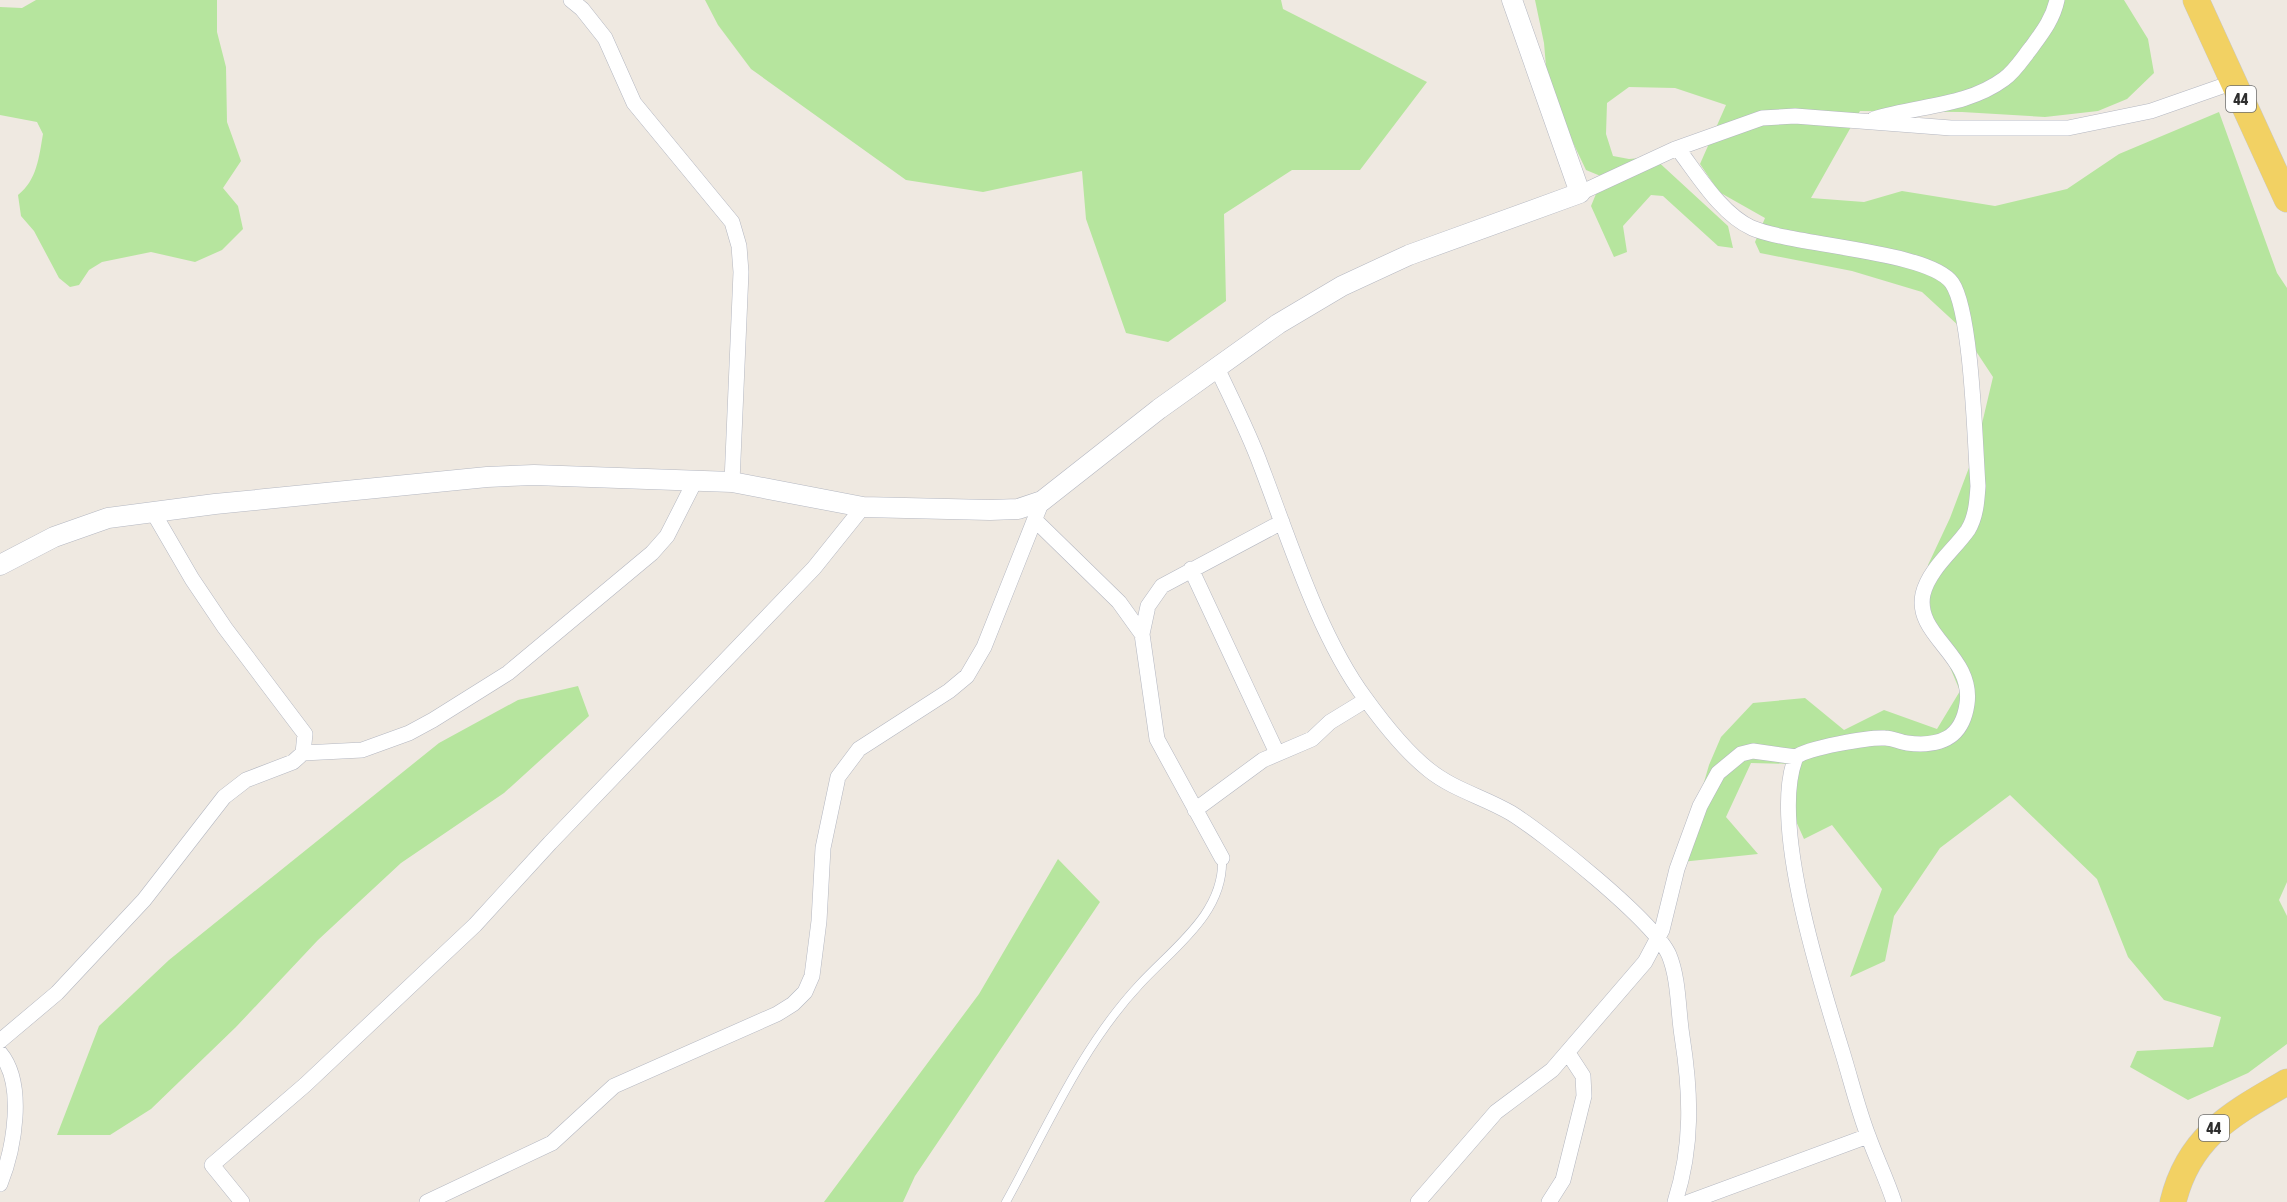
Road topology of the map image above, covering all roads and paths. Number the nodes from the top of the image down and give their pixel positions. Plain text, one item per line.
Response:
1 (571, 0) edge
2 (1512, 0) edge
3 (2057, 0) edge
4 (2196, 0) edge
5 (2234, 82) junction
6 (1866, 121) junction
7 (1678, 149) junction
8 (1580, 193) junction
9 (2287, 199) edge
10 (1217, 368) junction
11 (696, 479) junction
12 (732, 482) junction
13 (1042, 501) junction
14 (863, 507) junction
15 (153, 512) junction
16 (1036, 521) junction
17 (1282, 522) junction
18 (0, 565) edge
19 (1191, 569) junction
20 (1142, 634) junction
21 (1366, 700) junction
22 (303, 753) junction
23 (1277, 753) junction
24 (1796, 757) junction
25 (1195, 810) junction
26 (1222, 858) joint
27 (1658, 939) junction
28 (0, 1041) edge
29 (0, 1053) edge
30 (1568, 1053) junction
31 (2287, 1082) edge
32 (1868, 1136) junction
33 (0, 1184) edge
34 (243, 1202) edge
35 (427, 1202) edge
36 (1006, 1202) edge
37 (1418, 1202) edge
38 (1549, 1202) edge
39 (1675, 1202) edge
40 (1689, 1202) edge
41 (1894, 1202) edge
42 (2173, 1202) edge

1 - 12 street
2 - 8 street
3 - 6 street
4 - 5 main road, 44
5 - 6 street
5 - 9 main road, 44
6 - 7 street
7 - 8 street
7 - 24 street
8 - 10 street
10 - 13 street
10 - 17 street
11 - 12 street
11 - 15 street
11 - 22 street
12 - 14 street
13 - 14 street
13 - 16 street
14 - 34 street
15 - 18 street
15 - 22 street
16 - 20 street
16 - 35 street
17 - 19 street
17 - 21 street
19 - 20 street
19 - 23 street
20 - 25 street
21 - 23 street
21 - 27 street
22 - 28 street
23 - 25 street
24 - 27 street
24 - 32 street
25 - 26 street
26 - 36 lane
27 - 30 street
27 - 39 street
29 - 33 street
30 - 37 street
30 - 38 street
31 - 42 main road, 44
32 - 40 street
32 - 41 street

